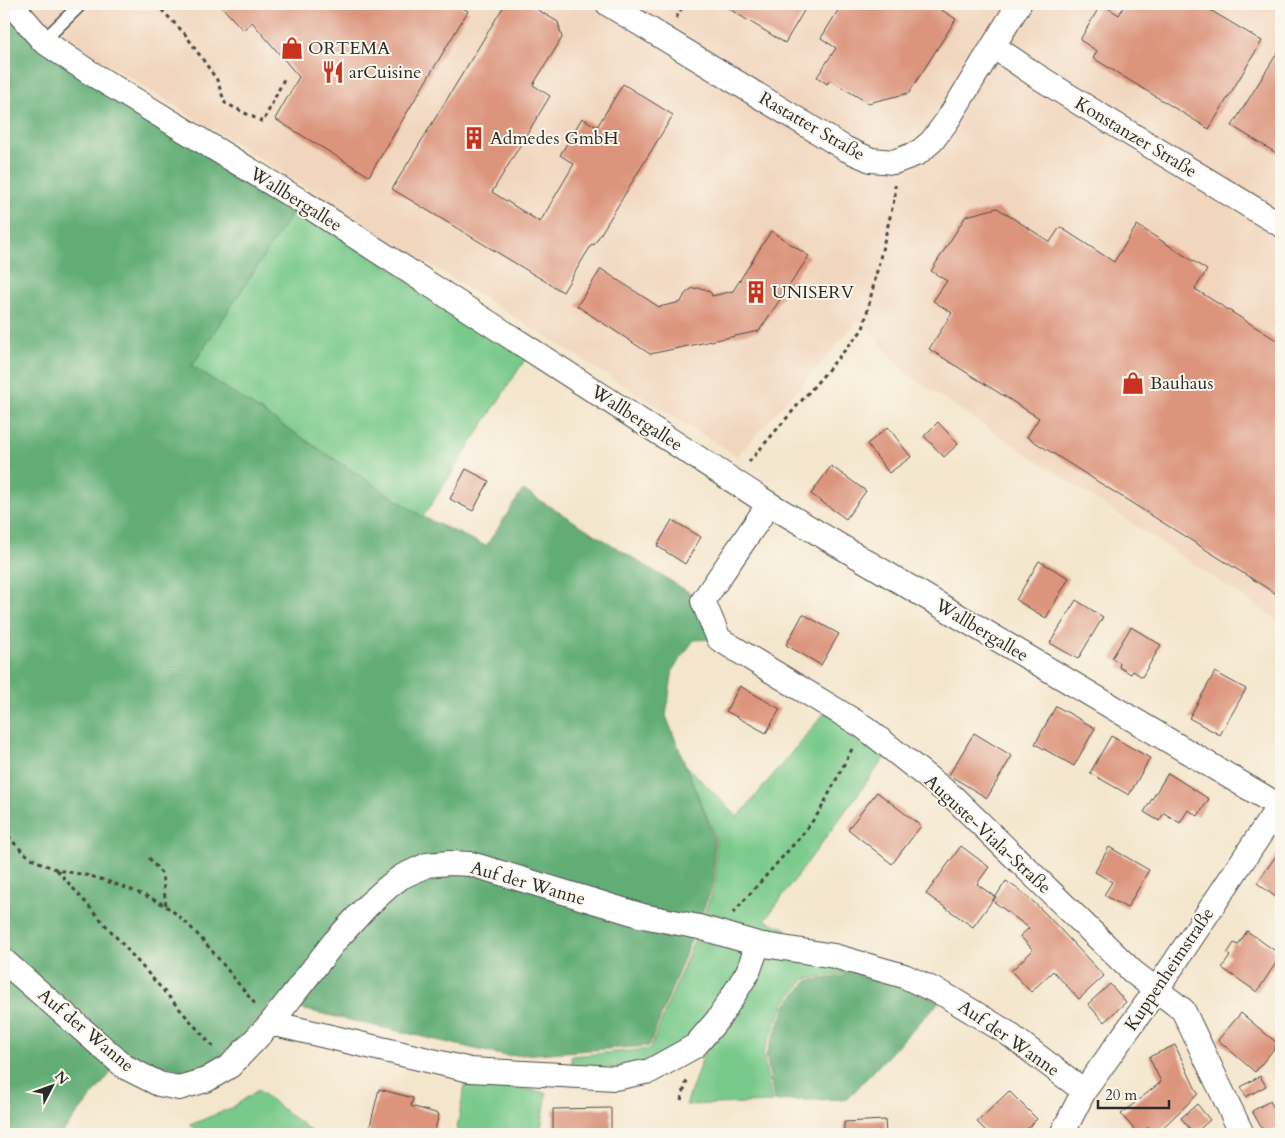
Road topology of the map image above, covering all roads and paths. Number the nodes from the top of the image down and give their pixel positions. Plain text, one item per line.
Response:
1 (11, 4) edge
2 (81, 4) edge
3 (156, 4) edge
4 (608, 4) edge
5 (1020, 4) edge
6 (43, 41) junction
7 (993, 46) junction
8 (284, 79) dead end
9 (894, 162) junction
10 (1281, 225) edge
11 (733, 481) junction
12 (769, 504) junction
13 (864, 727) junction
14 (1280, 807) edge
15 (4, 829) edge
16 (149, 858) dead end
17 (57, 870) junction
18 (166, 906) junction
19 (726, 935) junction
20 (758, 944) junction
21 (4, 961) edge
22 (1157, 989) junction
23 (271, 1023) junction
24 (230, 1066) junction
25 (1084, 1091) junction
26 (1062, 1134) edge
27 (1242, 1134) edge

1 - 6 street, Wallbergallee
2 - 6 lane
3 - 8 path
4 - 9 street, Rastatter Straße
5 - 7 street, Rastatter Straße
6 - 11 street, Wallbergallee
7 - 9 street, Rastatter Straße
7 - 10 street, Konstanzer Straße
9 - 11 path
11 - 12 street, Wallbergallee
12 - 13 street, Auguste-Viala-Straße
12 - 14 street, Wallbergallee
13 - 19 path
13 - 22 street, Auguste-Viala-Straße
14 - 22 street, Kuppenheimstraße
15 - 17 path
16 - 18 path
17 - 18 path
17 - 24 path
18 - 23 path
19 - 20 street, Auf der Wanne
19 - 23 street, Auf der Wanne
20 - 23 street
20 - 25 street, Auf der Wanne
21 - 24 street, Auf der Wanne
22 - 25 street, Kuppenheimstraße
22 - 27 street, Auguste-Viala-Straße
23 - 24 street, Auf der Wanne
25 - 26 street, Kuppenheimstraße

